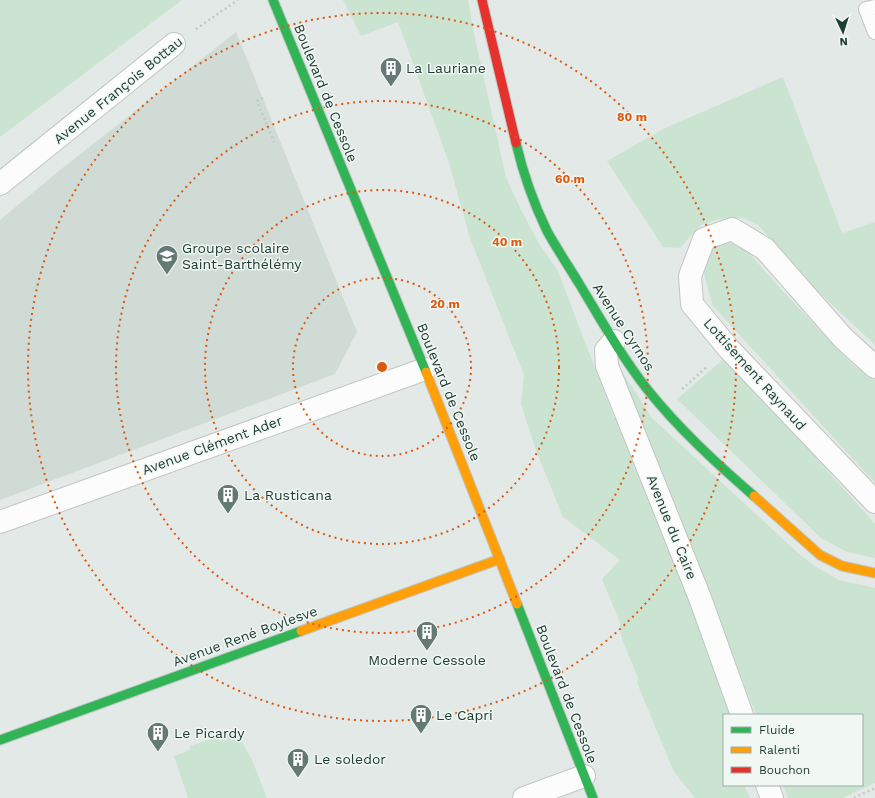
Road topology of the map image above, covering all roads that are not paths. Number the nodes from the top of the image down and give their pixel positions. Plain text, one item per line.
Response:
1 (273, 0) edge
2 (482, 0) edge
3 (875, 8) edge
4 (875, 32) edge
5 (174, 44) road end
6 (0, 184) edge
7 (614, 341) junction
8 (875, 367) edge
9 (425, 369) junction
10 (875, 502) edge
11 (0, 522) edge
12 (500, 559) junction
13 (875, 573) edge
14 (742, 714) edge
15 (0, 740) edge
16 (584, 776) junction
17 (767, 786) edge
18 (524, 798) edge
19 (593, 798) edge
20 (772, 798) edge

1 - 9 street, Boulevard de Cessole
2 - 7 street, Avenue Cyrnos
3 - 4 lane
5 - 6 street, Avenue François Bottau
7 - 13 street, Avenue Cyrnos
7 - 14 street, Avenue du Caire
8 - 10 street, Lottisement Raynaud
9 - 11 street, Avenue Clément Ader
9 - 12 street, Boulevard de Cessole
12 - 15 street, Avenue René Boylesve
12 - 16 street, Boulevard de Cessole
16 - 18 street
16 - 19 street, Boulevard de Cessole
17 - 20 street

